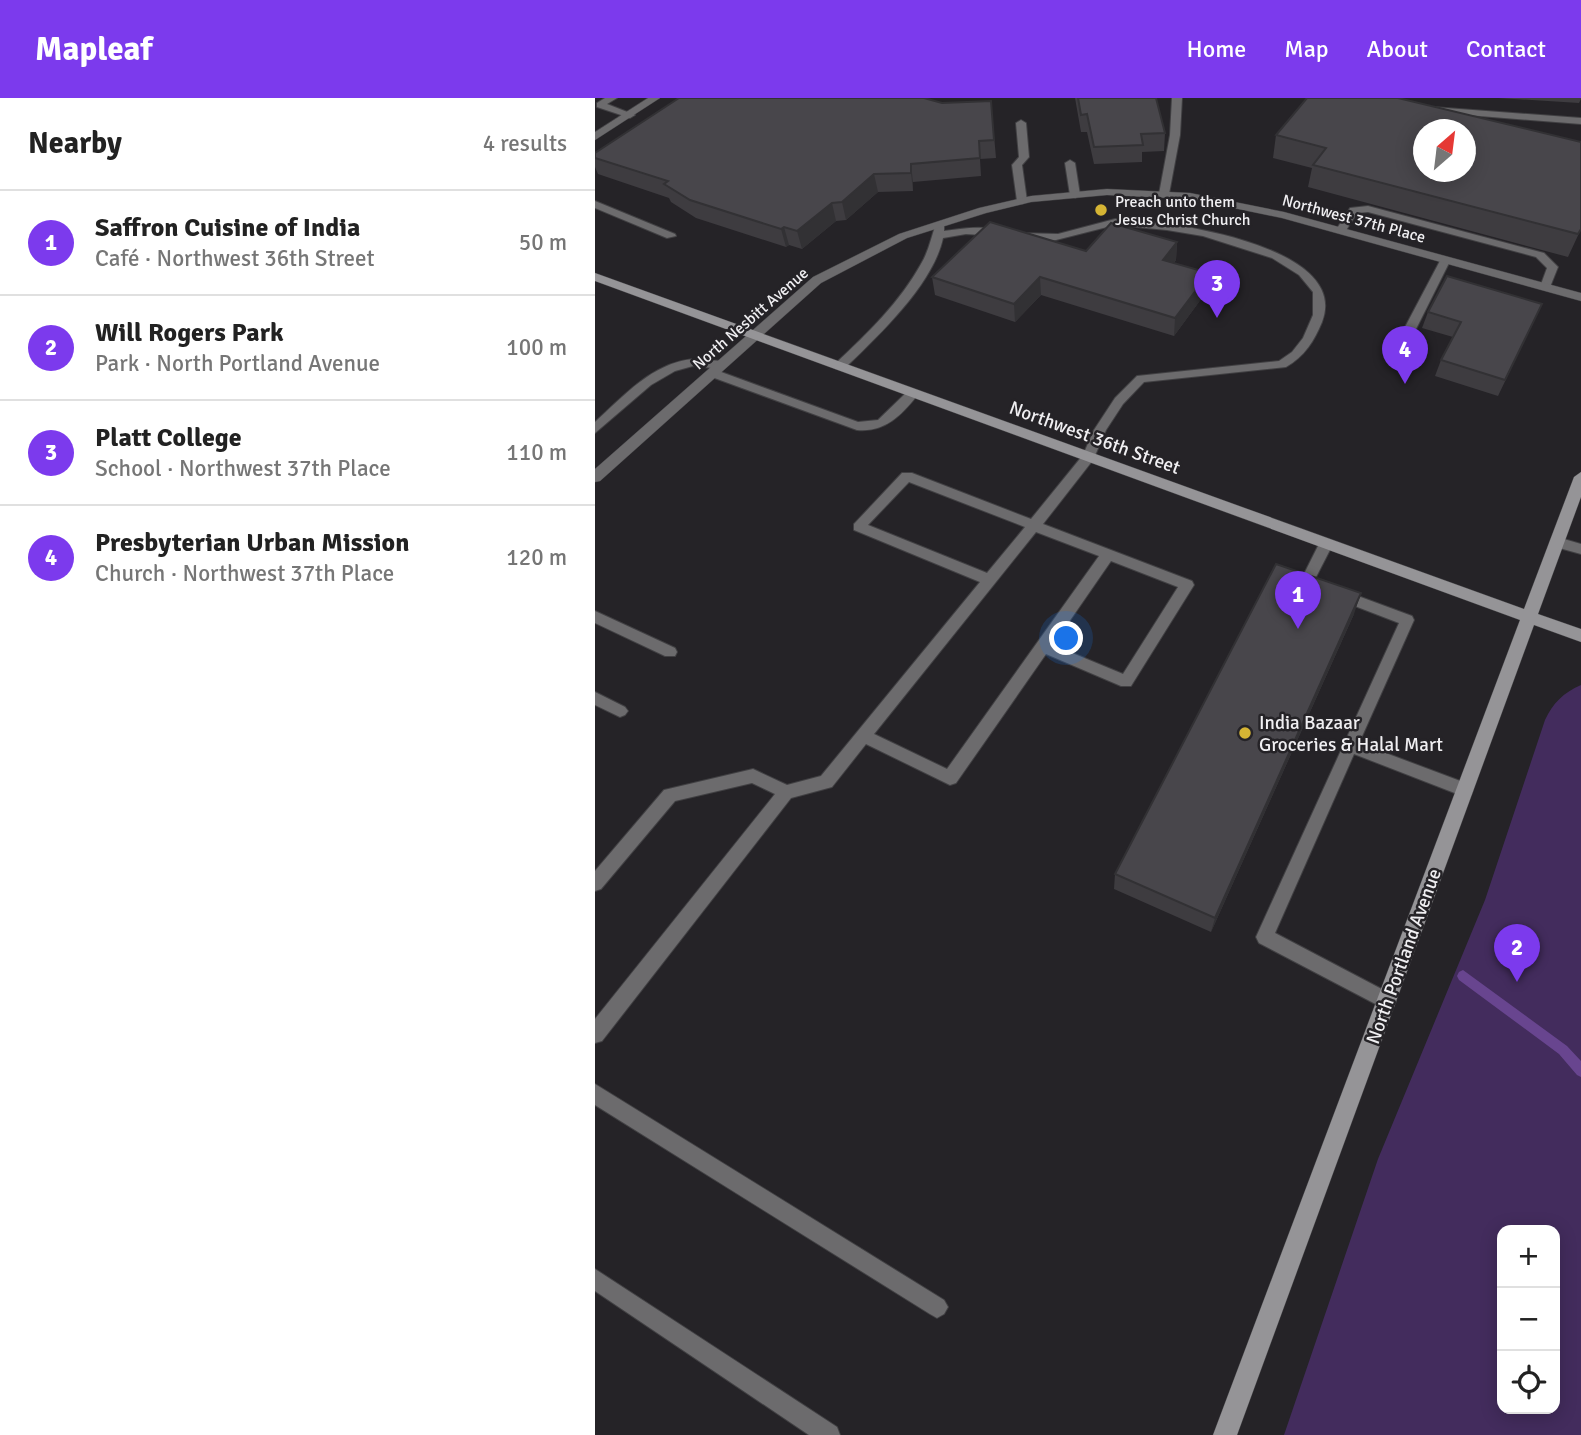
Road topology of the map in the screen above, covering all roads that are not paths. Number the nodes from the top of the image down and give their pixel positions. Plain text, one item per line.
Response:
1 (612, 98) edge
2 (656, 98) edge
3 (1177, 98) edge
4 (1441, 98) edge
5 (1418, 108) edge
6 (1444, 110) junction
7 (630, 115) junction
8 (1550, 119) junction
9 (1581, 121) edge
10 (1021, 122) dead end
11 (1543, 129) dead end
12 (595, 137) edge
13 (1070, 163) dead end
14 (1164, 194) junction
15 (1076, 195) junction
16 (1026, 200) junction
17 (595, 204) edge
18 (939, 229) junction
19 (1341, 230) junction
20 (671, 236) dead end
21 (1446, 259) junction
22 (595, 277) edge
23 (1545, 288) junction
24 (1581, 298) edge
25 (754, 335) junction
26 (1406, 350) dead end
27 (840, 366) junction
28 (718, 369) junction
29 (912, 393) junction
30 (595, 429) edge
31 (1089, 457) junction
32 (595, 477) edge
33 (1581, 477) edge
34 (1034, 525) junction
35 (1557, 542) junction
36 (1326, 544) junction
37 (1581, 550) edge
38 (1108, 554) junction
39 (990, 580) junction
40 (595, 617) edge
41 (1530, 618) junction
42 (1581, 636) edge
43 (1043, 647) junction
44 (670, 652) dead end
45 (595, 698) edge
46 (620, 710) dead end
47 (864, 736) junction
48 (1350, 746) junction
49 (1465, 790) junction
50 (786, 792) junction
51 (595, 883) edge
52 (1387, 1001) junction
53 (595, 1034) edge
54 (595, 1094) edge
55 (595, 1279) edge
56 (937, 1307) dead end
57 (829, 1435) edge
58 (1225, 1435) edge

1 - 7 lane
2 - 7 street
3 - 14 lane
4 - 6 lane
5 - 6 lane
6 - 8 lane
7 - 12 street
8 - 9 lane
8 - 11 lane
10 - 16 lane
13 - 15 lane
14 - 15 street, Northwest 37th Place
14 - 19 street, Northwest 37th Place
15 - 16 street, Northwest 37th Place
16 - 18 street, North Nesbitt Avenue
17 - 20 lane
18 - 25 street, North Nesbitt Avenue
18 - 27 lane
18 - 31 lane
19 - 21 street, Northwest 37th Place
19 - 23 lane
21 - 23 street, Northwest 37th Place
21 - 26 lane
22 - 25 main road, Northwest 36th Street
23 - 24 street, Northwest 37th Place
25 - 27 main road, Northwest 36th Street
25 - 28 street, North Nesbitt Avenue
27 - 29 main road, Northwest 36th Street
28 - 29 lane
28 - 30 lane
28 - 32 street, North Nesbitt Avenue
29 - 31 main road, Northwest 36th Street
31 - 34 lane
31 - 36 main road, Northwest 36th Street
33 - 35 main road, North Portland Avenue
34 - 38 lane
34 - 39 lane
34 - 39 lane
35 - 37 lane
35 - 41 main road, North Portland Avenue
36 - 41 main road, Northwest 36th Street
36 - 48 lane
38 - 43 lane
38 - 43 lane
39 - 47 lane
40 - 44 lane
41 - 42 main road, Northwest 36th Street
41 - 49 main road, North Portland Avenue
43 - 47 lane
45 - 46 lane
47 - 50 lane
48 - 49 lane
48 - 52 lane
49 - 52 main road, North Portland Avenue
50 - 51 lane
50 - 53 lane
52 - 58 main road, North Portland Avenue
54 - 56 lane
55 - 57 lane

